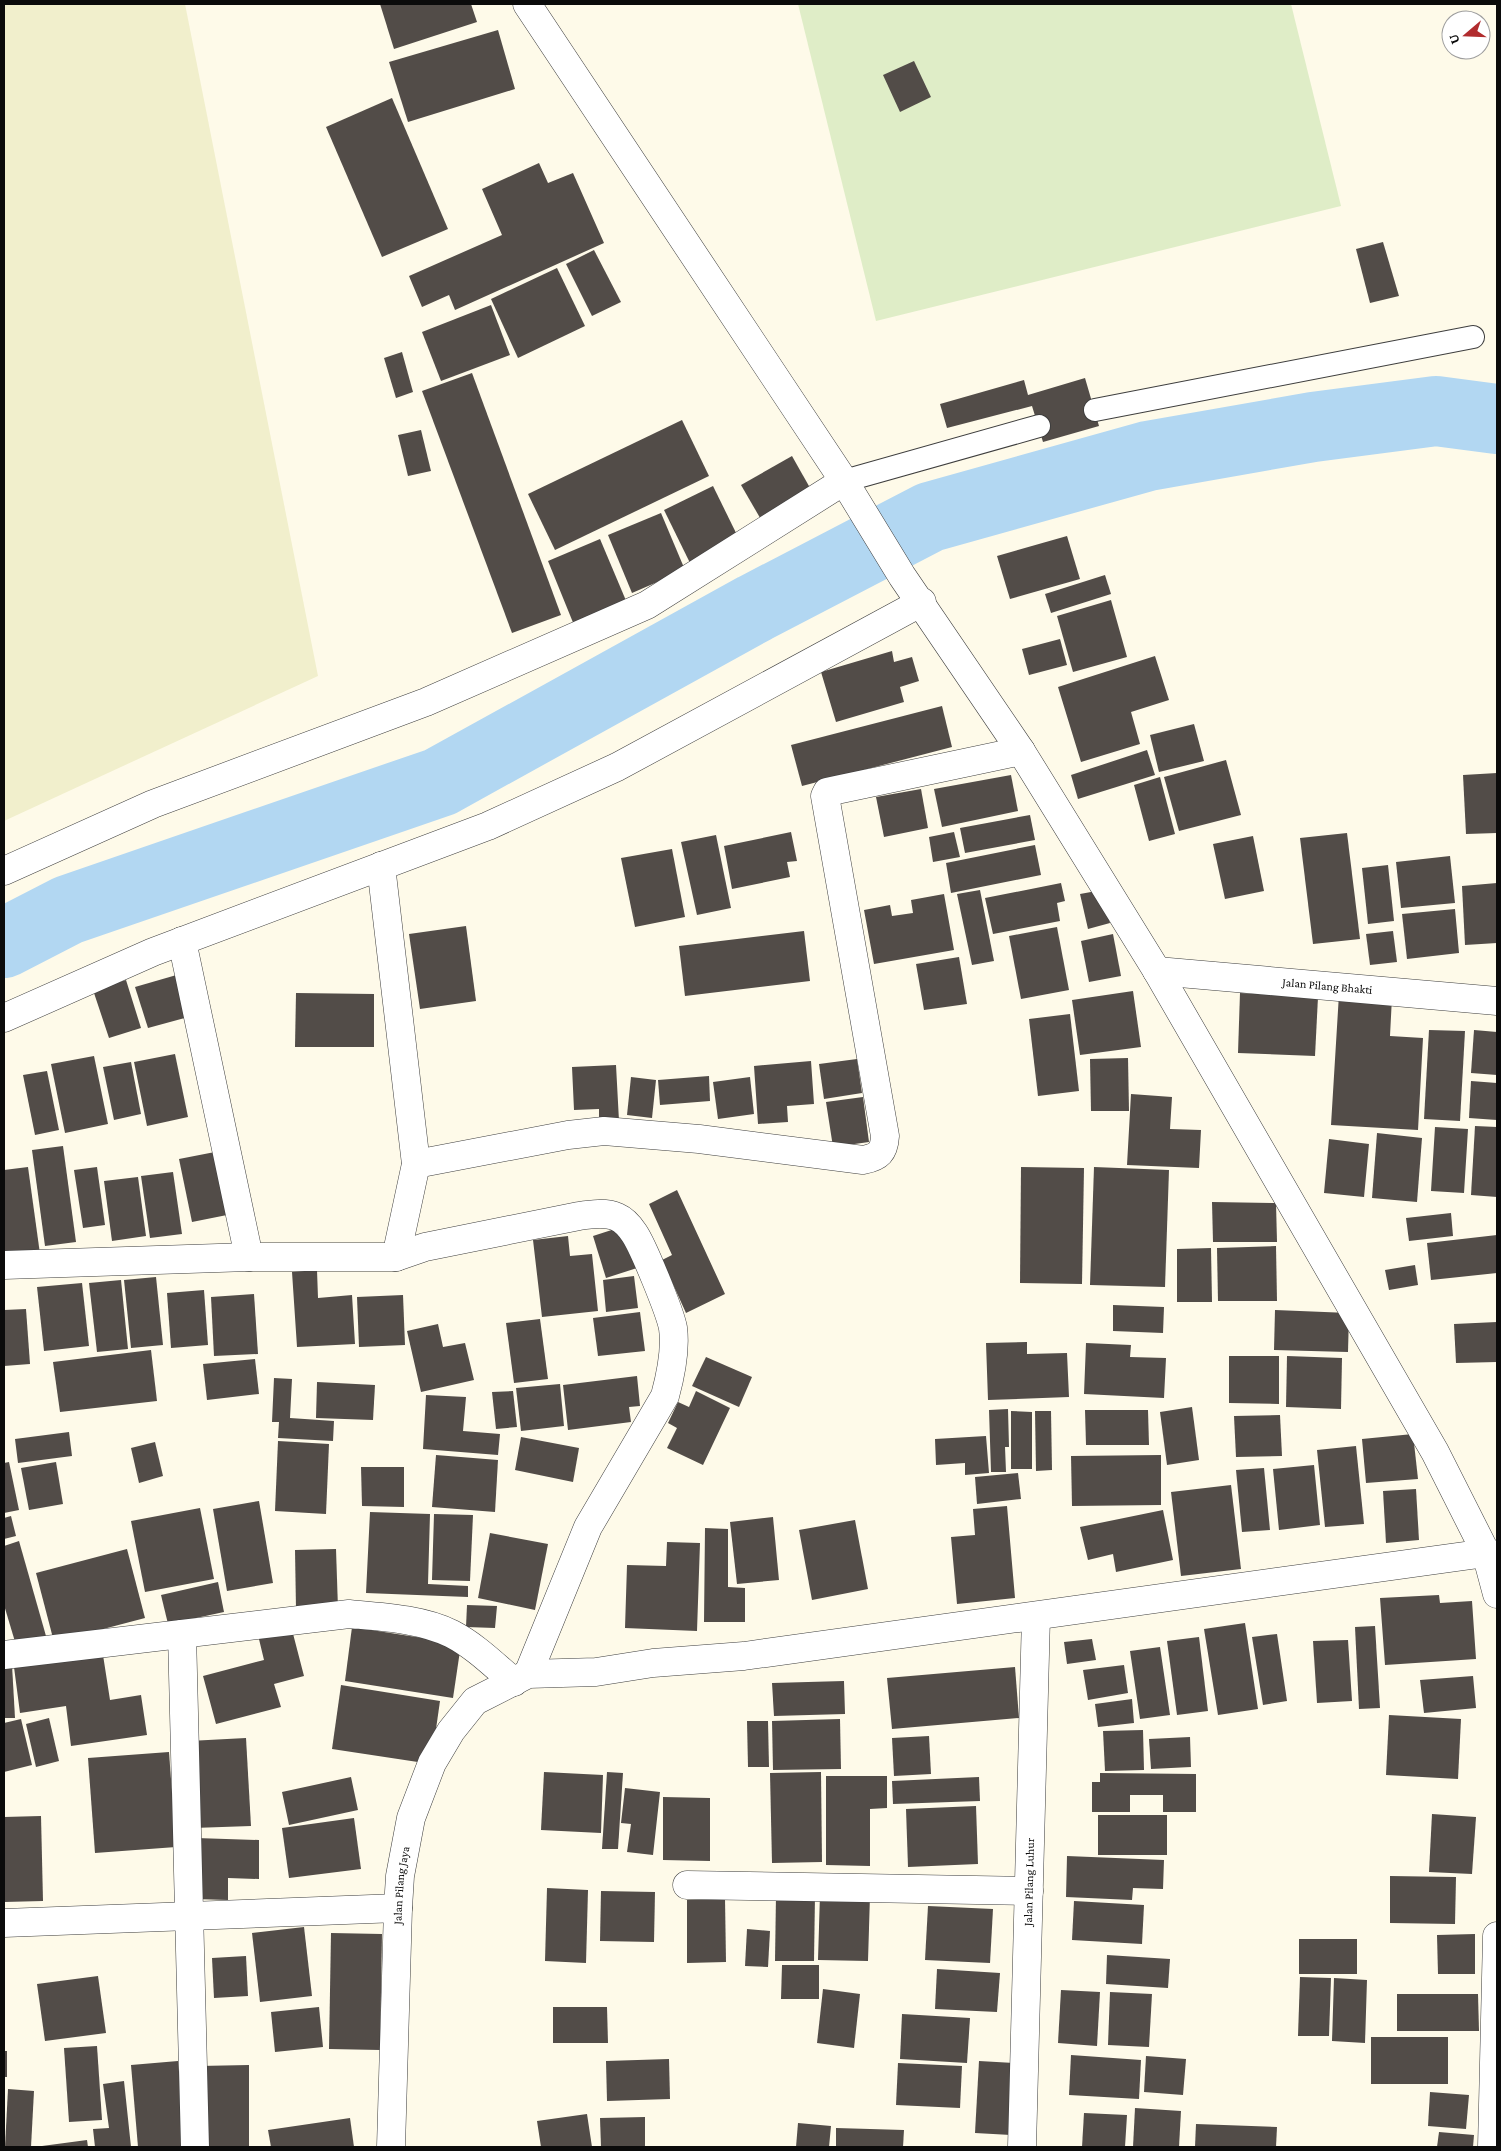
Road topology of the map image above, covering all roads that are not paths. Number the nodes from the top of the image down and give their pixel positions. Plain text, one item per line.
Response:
1 (526, 4) edge
2 (1473, 337) dead end
3 (1094, 410) dead end
4 (1039, 426) dead end
5 (849, 491) junction
6 (922, 602) junction
7 (1021, 751) junction
8 (381, 866) junction
9 (4, 871) edge
10 (182, 941) junction
11 (1157, 971) junction
12 (1497, 1001) edge
13 (4, 1018) edge
14 (416, 1164) junction
15 (249, 1257) junction
16 (396, 1257) junction
17 (4, 1265) edge
18 (1493, 1570) edge
19 (1036, 1616) junction
20 (182, 1634) junction
21 (4, 1655) edge
22 (521, 1678) junction
23 (687, 1885) dead end
24 (1028, 1891) junction
25 (398, 1908) junction
26 (189, 1914) junction
27 (4, 1923) edge
28 (1497, 1936) edge
29 (195, 2147) edge
30 (391, 2147) edge
31 (1022, 2147) edge
32 (1492, 2147) edge

1 - 5 street
2 - 3 lane
4 - 5 lane
5 - 6 street
5 - 9 street
6 - 7 street
6 - 8 street
7 - 11 street
7 - 14 street
8 - 10 street
8 - 14 street
10 - 13 street
10 - 15 street
11 - 12 street, Jalan Pilang Bhakti
11 - 18 street
14 - 16 street
15 - 16 street
15 - 17 street
16 - 22 street
18 - 19 street
19 - 22 street
19 - 24 street, Jalan Pilang Luhur
20 - 21 street
20 - 22 street
20 - 26 street
22 - 25 street, Jalan Pilang Jaya
23 - 24 street
24 - 31 street, Jalan Pilang Luhur
25 - 26 street
25 - 30 street, Jalan Pilang Jaya
26 - 27 street
26 - 29 street
28 - 32 street

